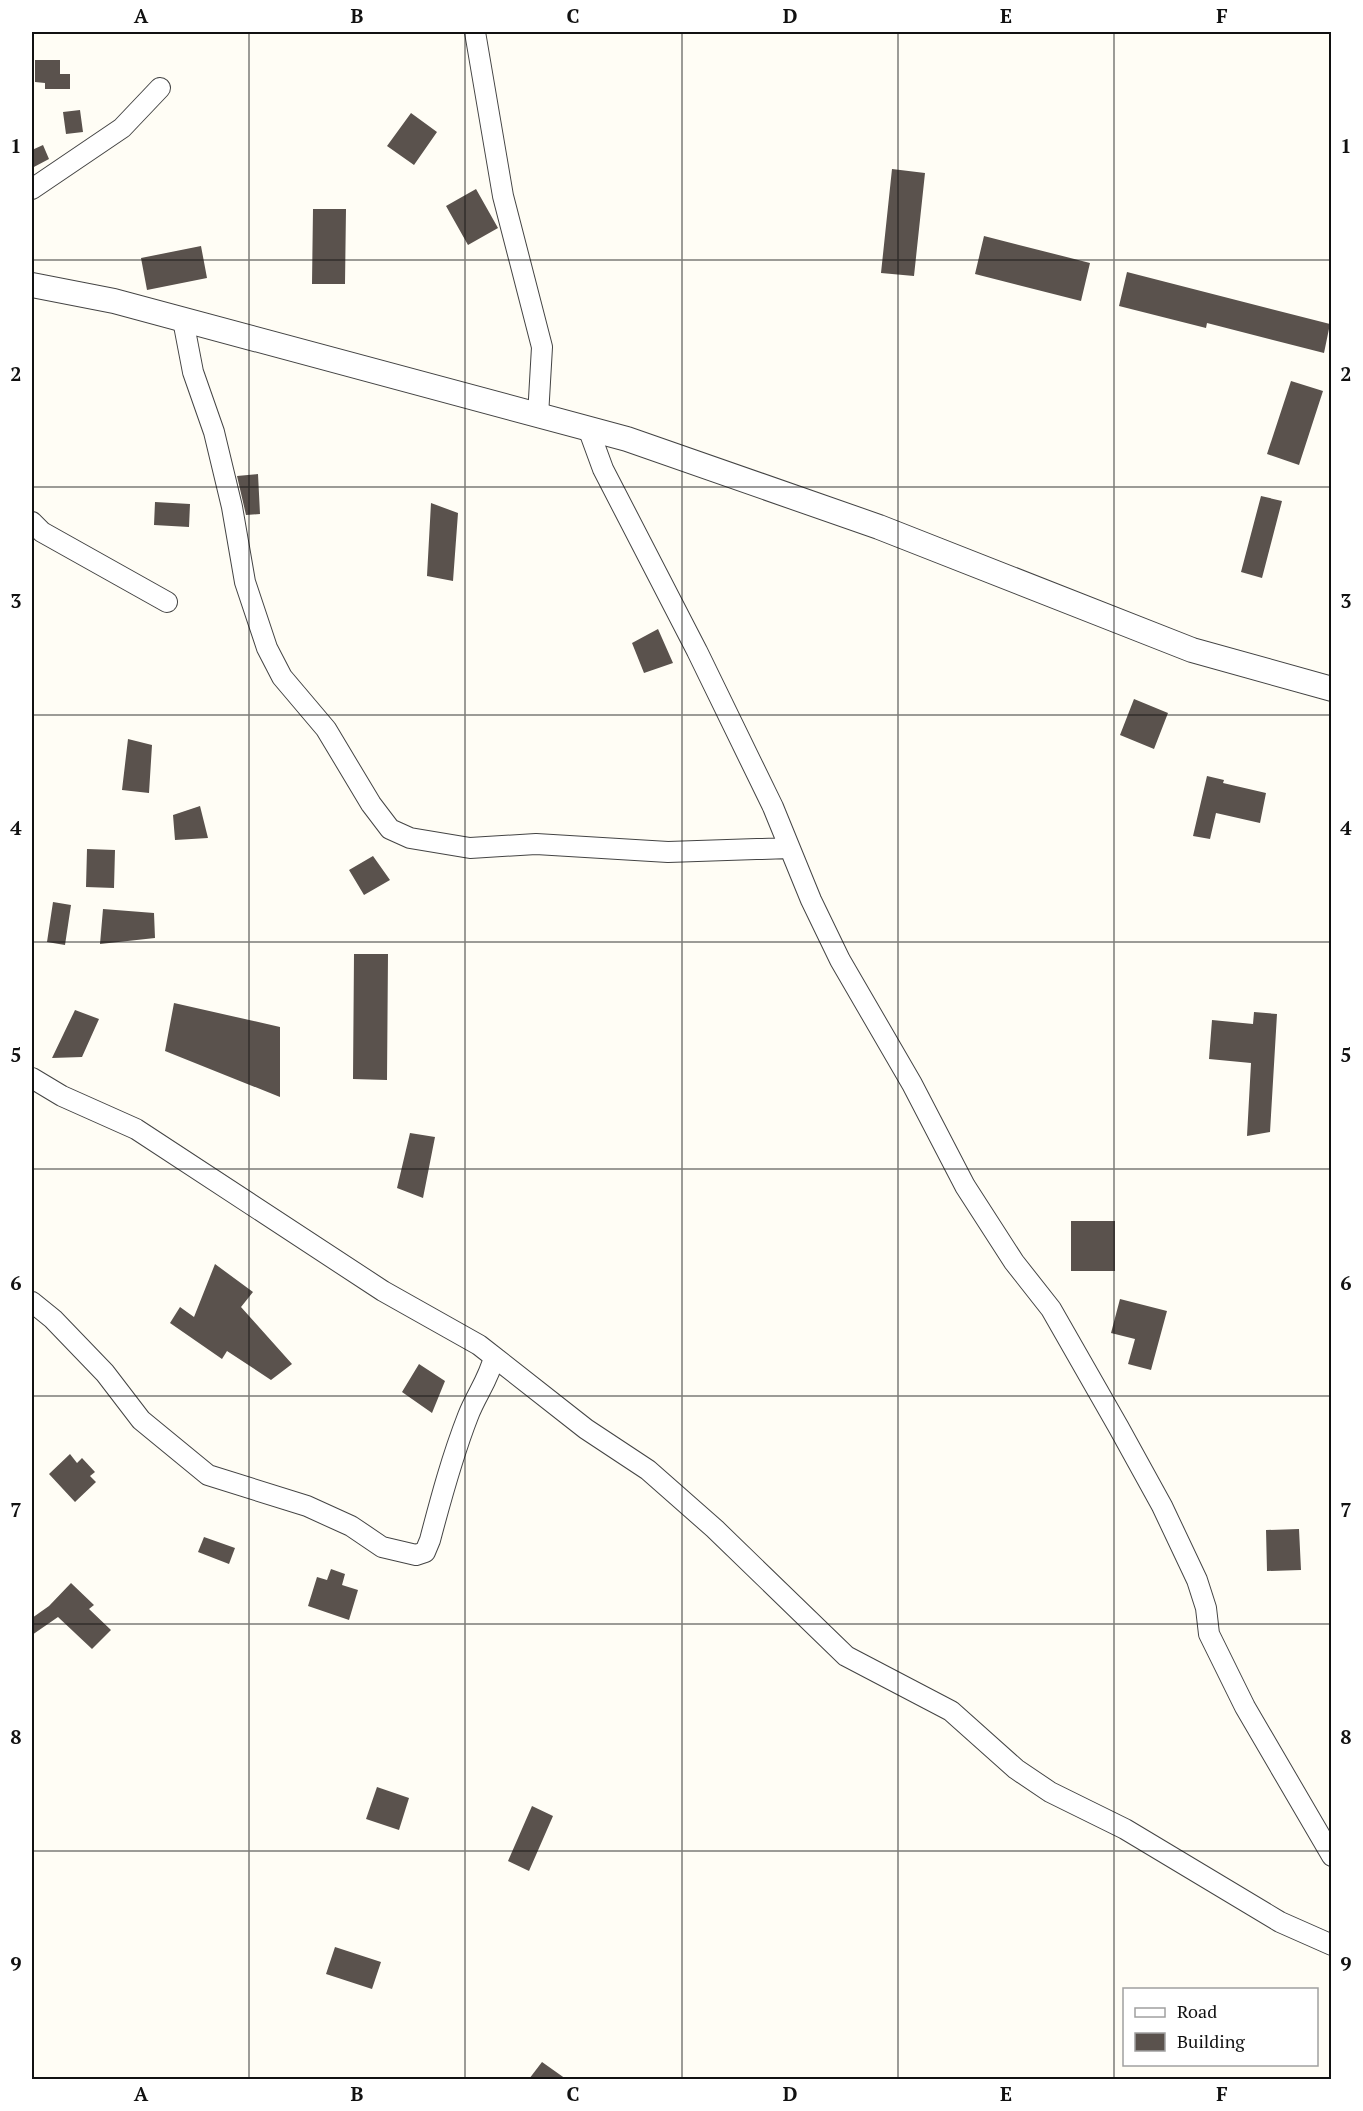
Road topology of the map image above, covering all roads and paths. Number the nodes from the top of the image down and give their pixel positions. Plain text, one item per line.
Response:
1 (475, 32) edge
2 (160, 88) dead end
3 (32, 189) edge
4 (32, 285) edge
5 (183, 320) junction
6 (538, 416) junction
7 (588, 428) junction
8 (32, 522) edge
9 (167, 602) dead end
10 (1332, 689) edge
11 (789, 848) junction
12 (32, 1080) edge
13 (32, 1302) edge
14 (494, 1357) junction
15 (1332, 1856) edge
16 (1332, 1945) edge

1 - 6 street
2 - 3 street
4 - 5 street
5 - 6 street
5 - 11 street
6 - 7 street
7 - 10 street
7 - 11 street
8 - 9 street
11 - 15 street
12 - 14 street
13 - 14 street
14 - 16 street

